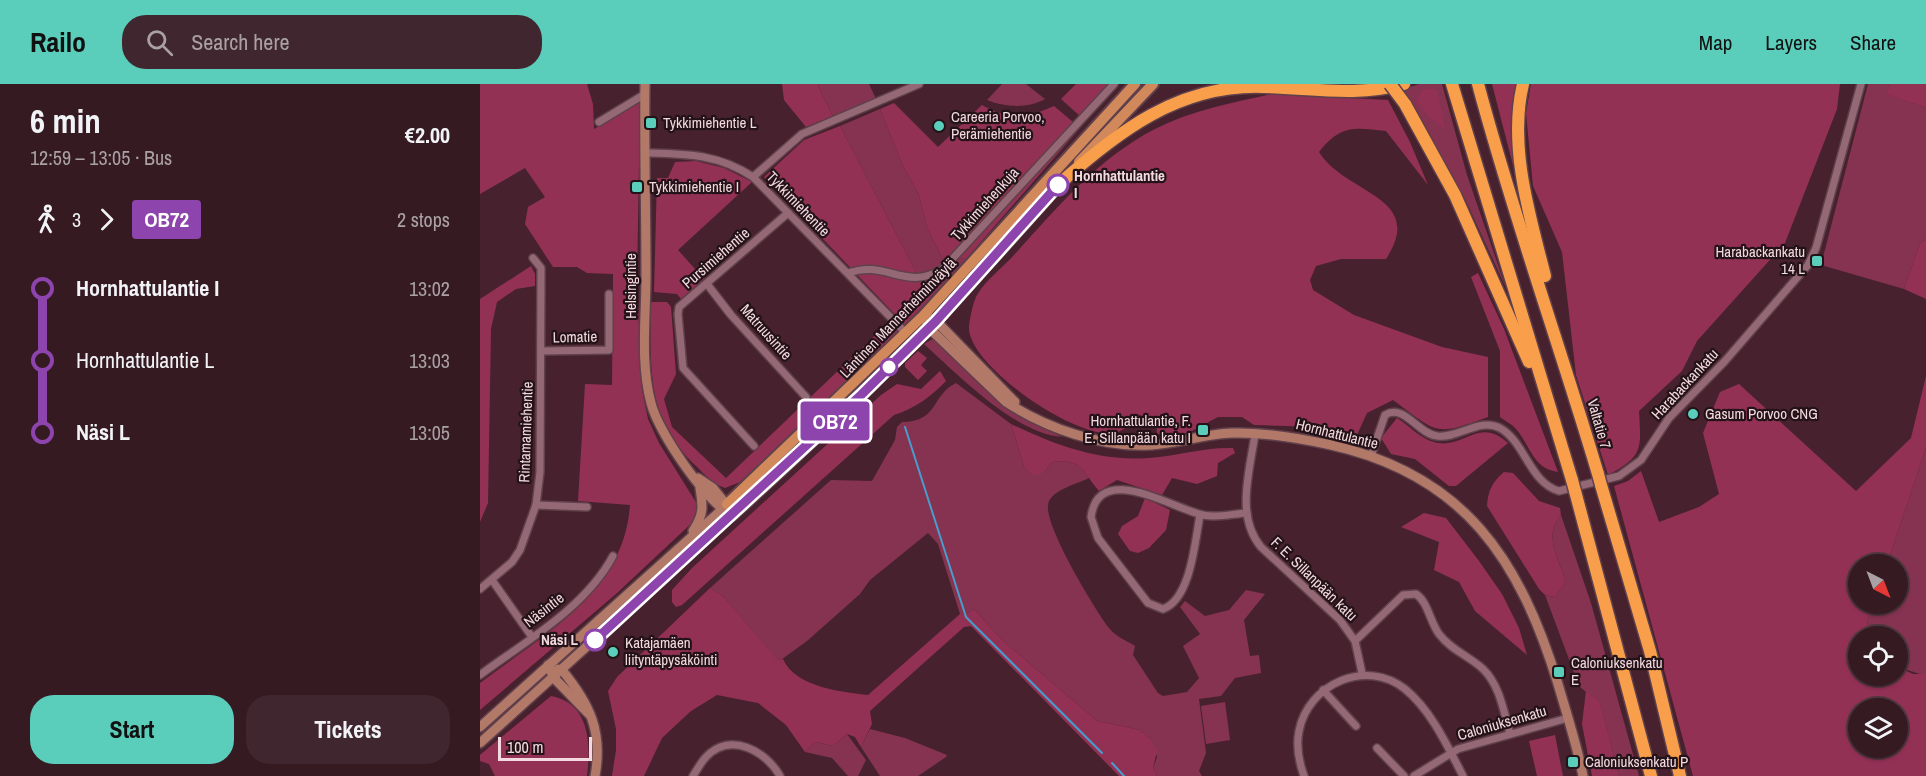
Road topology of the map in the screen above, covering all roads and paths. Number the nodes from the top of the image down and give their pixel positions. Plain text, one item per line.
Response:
1 (920, 84) edge
2 (1114, 84) edge
3 (1135, 84) edge
4 (1152, 84) edge
5 (1390, 84) edge
6 (1404, 84) edge
7 (1452, 84) edge
8 (1478, 84) edge
9 (1523, 84) edge
10 (1861, 84) edge
11 (645, 89) edge
12 (599, 122) dead end
13 (646, 153) junction
14 (753, 177) junction
15 (1058, 185) junction
16 (788, 213) junction
17 (533, 258) dead end
18 (848, 273) junction
19 (708, 284) junction
20 (609, 294) dead end
21 (923, 316) junction
22 (932, 324) junction
23 (903, 329) dead end
24 (542, 351) junction
25 (1563, 354) junction
26 (806, 397) dead end
27 (1557, 427) junction
28 (1255, 434) junction
29 (754, 446) dead end
30 (1371, 456) junction
31 (695, 475) junction
32 (700, 485) junction
33 (536, 505) junction
34 (586, 507) dead end
35 (724, 507) junction
36 (1246, 513) junction
37 (732, 515) junction
38 (1200, 515) junction
39 (687, 540) junction
40 (613, 556) dead end
41 (492, 580) junction
42 (480, 589) edge
43 (532, 637) junction
44 (1355, 641) junction
45 (548, 665) junction
46 (562, 670) junction
47 (1362, 674) junction
48 (480, 675) edge
49 (554, 678) junction
50 (1323, 690) junction
51 (591, 716) junction
52 (1569, 718) junction
53 (1356, 726) dead end
54 (480, 727) edge
55 (1510, 734) junction
56 (480, 743) edge
57 (1377, 748) dead end
58 (1451, 753) junction
59 (1302, 775) edge
60 (595, 776) edge
61 (693, 776) edge
62 (780, 776) edge
63 (1404, 776) edge
64 (1414, 776) edge
65 (1463, 776) edge
66 (1583, 776) edge
67 (1651, 776) edge
68 (1680, 776) edge

1 - 14 street
2 - 18 street, Tykkimiehenkuja
3 - 21 main road, Läntinen Mannerheiminväylä
4 - 15 main road, Läntinen Mannerheiminväylä
5 - 27 highway, bridge
6 - 15 highway
7 - 27 highway
8 - 25 highway, Valtatie 7
9 - 25 highway
10 - 30 street, Harabackankatu
11 - 12 street
11 - 13 main road, Helsingintie
13 - 14 street, Tykkimiehentie
13 - 31 main road, Helsingintie
14 - 16 street, Tykkimiehentie
15 - 22 main road, Läntinen Mannerheiminväylä
16 - 18 street, Tykkimiehentie
16 - 19 street, Pursimiehentie
17 - 24 street, Rintamamiehentie
18 - 23 street, Tykkimiehentie
19 - 26 street, Matruusintie
19 - 29 street, Pursimiehentie
20 - 24 street, Lomatie
21 - 22 main road, Hornhattulantie
21 - 35 main road, Läntinen Mannerheiminväylä
22 - 28 main road, Hornhattulantie
22 - 37 main road, Läntinen Mannerheiminväylä
24 - 33 street, Rintamamiehentie
25 - 68 highway, Valtatie 7
27 - 67 highway
28 - 30 main road, Hornhattulantie
28 - 36 street, F. E. Sillanpään katu
30 - 52 main road, Hornhattulantie
31 - 32 main road, Helsingintie
31 - 35 main road, Helsingintie
32 - 35 main road, Helsingintie
32 - 39 main road, Helsingintie
33 - 34 street
33 - 41 street, Rintamamiehentie
35 - 37 main road, Helsingintie
35 - 39 main road, Läntinen Mannerheiminväylä
36 - 38 street
36 - 44 street, F. E. Sillanpään katu
37 - 46 main road, Läntinen Mannerheiminväylä
38 - 38 street
39 - 45 main road, Läntinen Mannerheiminväylä
40 - 43 street, Näsintie
41 - 42 street, Rintamamiehentie
41 - 43 street
43 - 48 street, Näsintie
44 - 47 street, F. E. Sillanpään katu
44 - 55 street
45 - 46 main road
45 - 49 main road
45 - 54 main road, Läntinen Mannerheiminväylä
46 - 49 main road, Läntinen Mannerheiminväylä
46 - 51 main road
47 - 50 street
47 - 58 street
49 - 51 main road
49 - 56 main road, Läntinen Mannerheiminväylä
50 - 53 street
50 - 59 street
51 - 60 main road
52 - 55 street, Caloniuksenkatu
52 - 66 main road, Hornhattulantie
55 - 58 street, Caloniuksenkatu
57 - 63 street
58 - 64 street, Caloniuksenkatu
58 - 65 street
61 - 62 street

